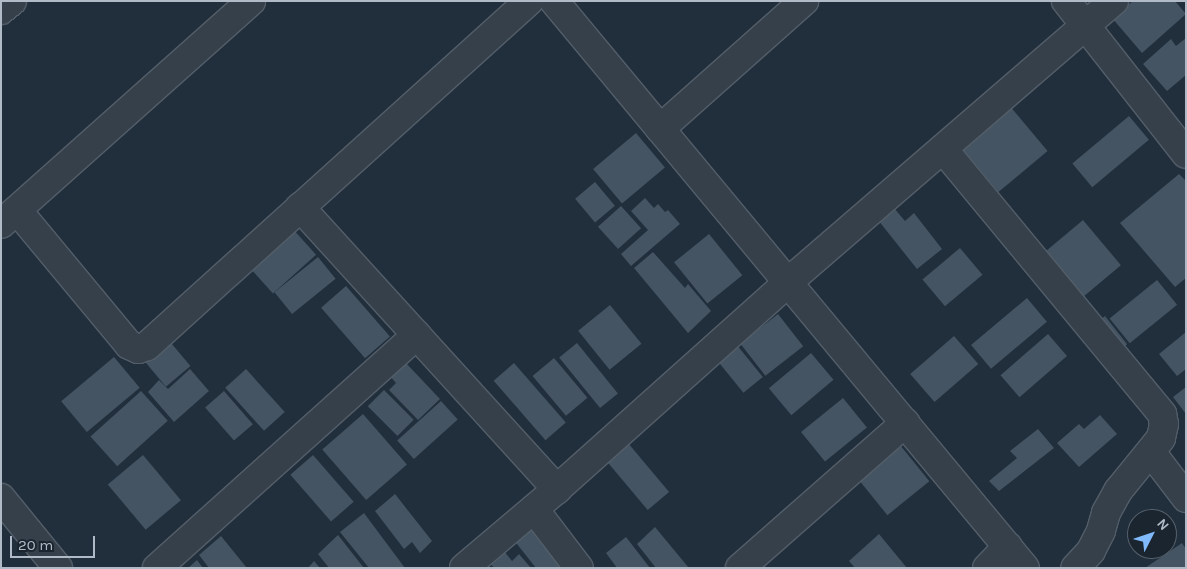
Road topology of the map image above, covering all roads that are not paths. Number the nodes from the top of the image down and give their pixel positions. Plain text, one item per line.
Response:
1 (12, 1) edge
2 (251, 1) edge
3 (529, 1) edge
4 (554, 1) edge
5 (804, 1) edge
6 (1066, 1) edge
7 (1114, 1) edge
8 (1, 10) edge
9 (1085, 26) junction
10 (660, 129) junction
11 (943, 149) junction
12 (1186, 154) edge
13 (300, 207) junction
14 (9, 217) edge
15 (787, 283) junction
16 (418, 335) junction
17 (904, 423) junction
18 (1161, 438) junction
19 (558, 489) junction
20 (1186, 498) edge
21 (534, 509) junction
22 (5, 510) edge
23 (1008, 546) junction
24 (58, 568) edge
25 (157, 568) edge
26 (464, 568) edge
27 (579, 568) edge
28 (740, 568) edge
29 (988, 568) edge
30 (1024, 568) edge
31 (1076, 568) edge

1 - 8 street
2 - 14 street
3 - 13 street
4 - 10 street
5 - 10 street
6 - 9 street
7 - 9 street
9 - 11 street
9 - 12 street
10 - 15 street
11 - 15 street
11 - 18 street
13 - 14 street
13 - 16 street
15 - 17 street
15 - 19 street
16 - 19 street
16 - 25 street
17 - 23 street
17 - 28 street
18 - 20 street
18 - 31 street
19 - 21 street
21 - 26 street
21 - 27 street
22 - 24 street
23 - 29 street
23 - 30 street

